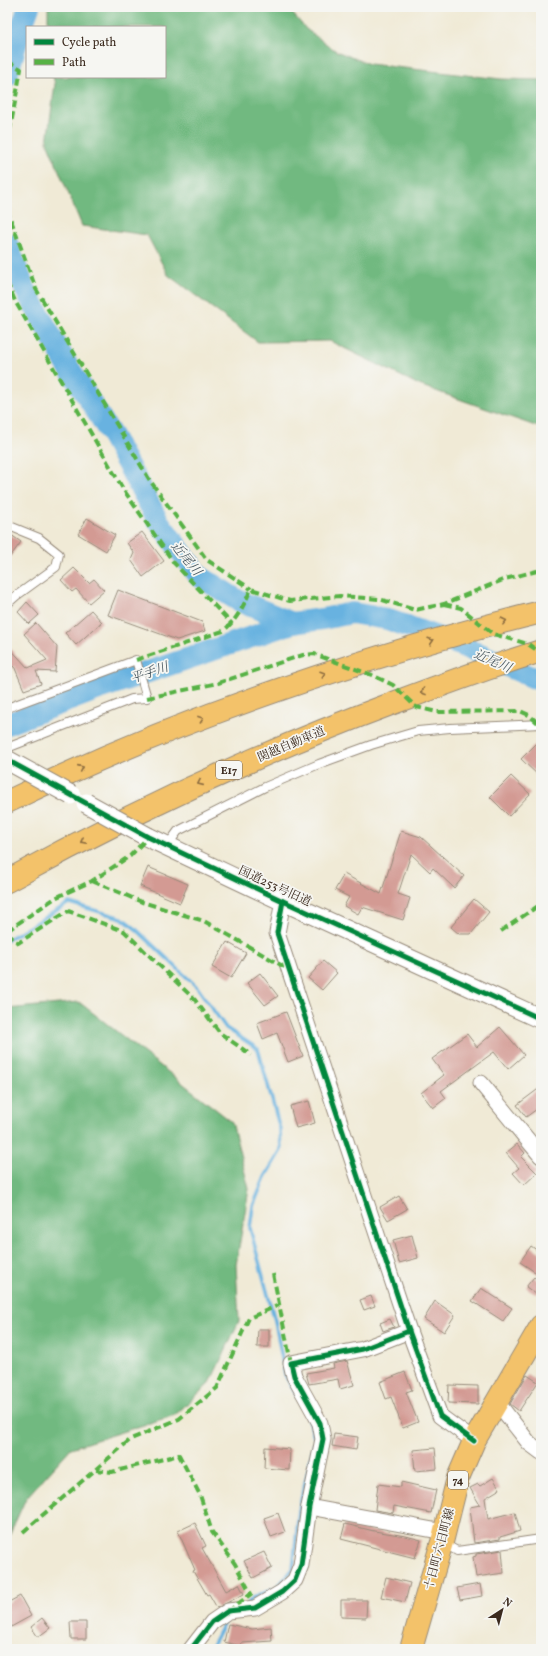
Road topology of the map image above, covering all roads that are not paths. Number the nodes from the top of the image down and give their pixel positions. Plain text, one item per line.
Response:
1 (7, 525) edge
2 (7, 604) edge
3 (541, 612) edge
4 (534, 653) edge
5 (7, 708) edge
6 (541, 724) edge
7 (7, 748) edge
8 (7, 760) edge
9 (7, 802) edge
10 (167, 846) junction
11 (7, 881) edge
12 (283, 901) junction
13 (541, 1019) edge
14 (481, 1083) dead end
15 (541, 1156) edge
16 (541, 1326) edge
17 (409, 1331) junction
18 (497, 1402) junction
19 (474, 1441) junction
20 (541, 1452) edge
21 (309, 1507) junction
22 (443, 1537) junction
23 (541, 1539) edge
24 (191, 1649) edge
25 (411, 1649) edge

1 - 2 lane
9 -> 3 main road
4 -> 11 main road, 関越自動車道 / E17
5 - 7 lane
6 - 10 lane
8 - 10 street, 国道253号旧道, bridge
10 - 12 street, 国道253号旧道
12 - 13 street, 国道253号旧道
12 - 17 street
14 - 15 street
16 - 18 main road, 十日町六日町線 / 74
17 - 19 street
17 - 21 street
18 - 19 main road, 十日町六日町線 / 74
18 - 20 street
19 - 22 main road, 十日町六日町線 / 74
21 - 22 street
21 - 24 street
22 - 23 lane
22 - 25 main road, 十日町六日町線 / 74

